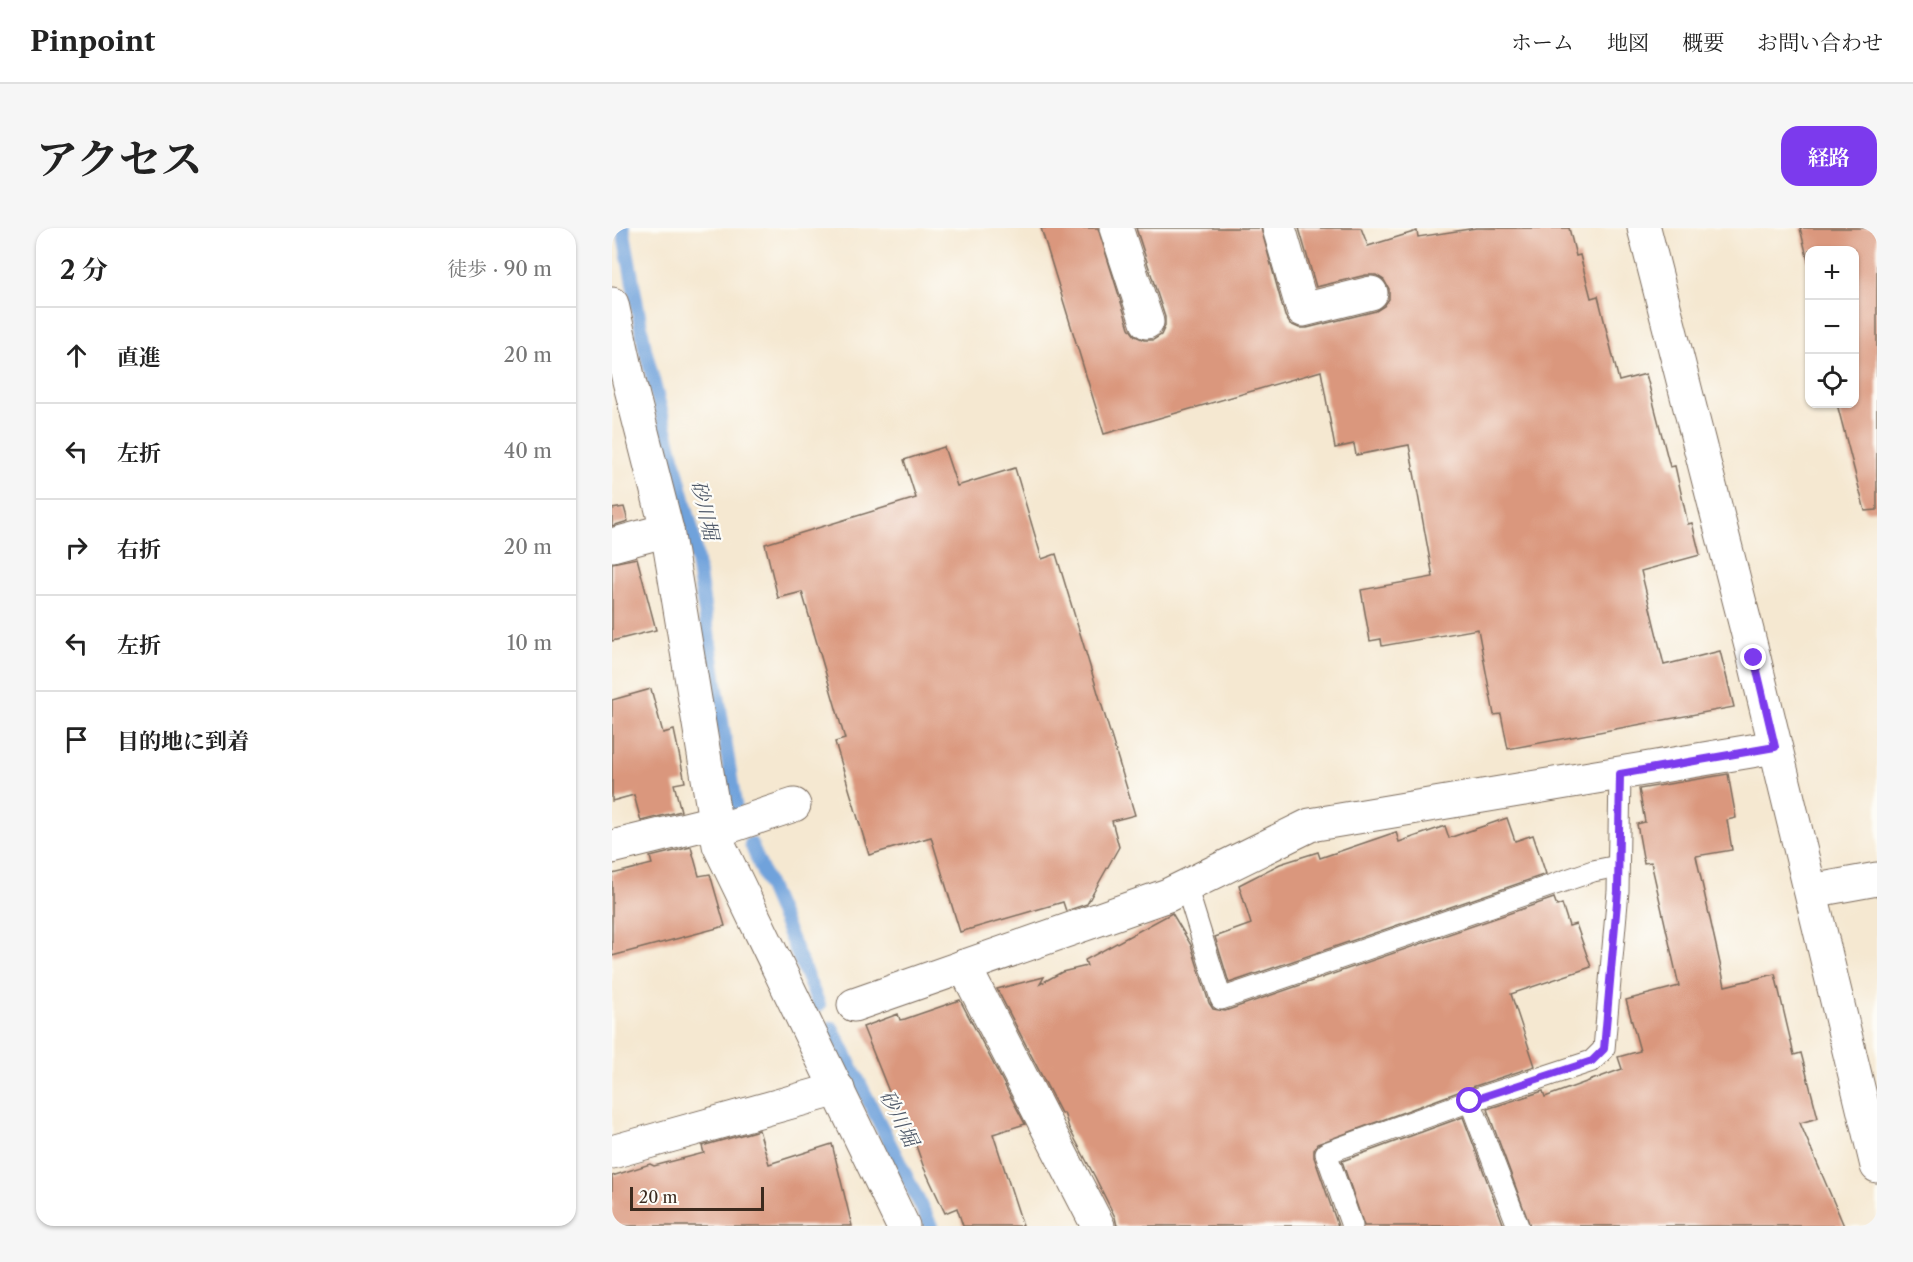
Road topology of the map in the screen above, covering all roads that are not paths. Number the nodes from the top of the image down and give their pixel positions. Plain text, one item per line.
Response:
1 (1116, 228) edge
2 (1279, 228) edge
3 (1644, 228) edge
4 (1371, 293) dead end
5 (612, 304) edge
6 (1147, 322) dead end
7 (621, 383) edge
8 (668, 530) junction
9 (612, 544) edge
10 (1775, 747) junction
11 (1620, 774) junction
12 (794, 805) dead end
13 (714, 822) junction
14 (612, 847) edge
15 (1618, 866) junction
16 (1877, 879) edge
17 (1186, 886) junction
18 (1811, 891) junction
19 (964, 966) junction
20 (854, 1005) dead end
21 (838, 1089) junction
22 (1470, 1101) junction
23 (612, 1152) edge
24 (1877, 1166) edge
25 (903, 1226) edge
26 (1098, 1226) edge
27 (1352, 1226) edge
28 (1518, 1226) edge

1 - 6 street
2 - 4 street
3 - 10 street
5 - 7 street
7 - 8 street
8 - 9 street
8 - 13 street
10 - 11 street
10 - 18 street
11 - 15 lane
11 - 17 street
12 - 13 street
13 - 14 street
13 - 21 street
15 - 17 lane
15 - 22 lane
16 - 18 street
17 - 19 street
18 - 24 street
19 - 20 street
19 - 26 street
21 - 23 street
21 - 25 street
22 - 27 lane
22 - 28 lane

